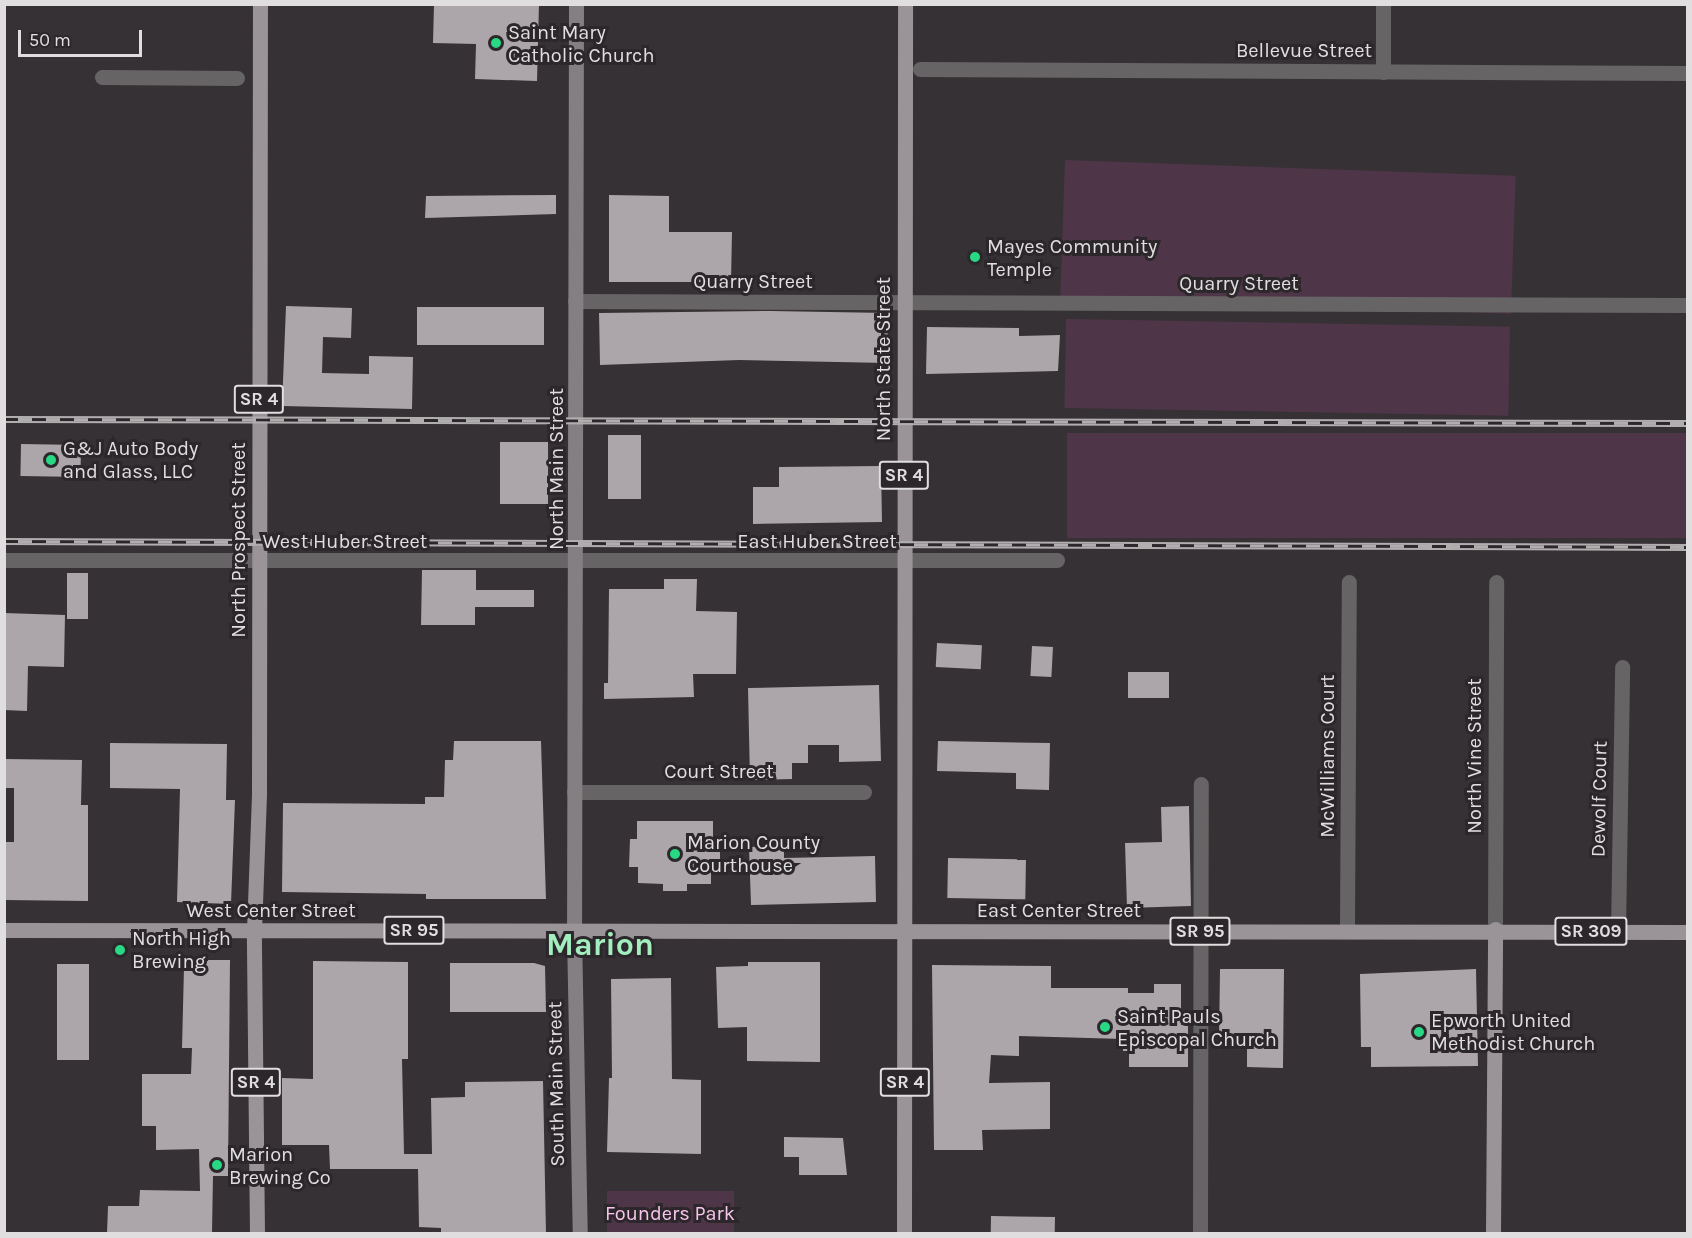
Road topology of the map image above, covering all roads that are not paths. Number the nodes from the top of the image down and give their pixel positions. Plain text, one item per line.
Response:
1 (260, 4) edge
2 (576, 4) edge
3 (905, 4) edge
4 (1383, 4) edge
5 (920, 69) dead end
6 (1383, 72) junction
7 (1688, 73) edge
8 (102, 77) dead end
9 (237, 78) dead end
10 (575, 301) junction
11 (1688, 305) edge
12 (4, 560) edge
13 (1057, 560) dead end
14 (577, 563) junction
15 (1348, 582) dead end
16 (1496, 582) dead end
17 (1622, 667) dead end
18 (1201, 784) dead end
19 (574, 792) junction
20 (864, 792) dead end
21 (1495, 929) junction
22 (4, 930) edge
23 (904, 930) junction
24 (1347, 930) junction
25 (1201, 931) junction
26 (254, 932) junction
27 (1618, 932) junction
28 (1688, 932) edge
29 (574, 933) junction
30 (257, 1233) edge
31 (580, 1233) edge
32 (903, 1233) edge
33 (1200, 1233) edge
34 (1493, 1233) edge

1 - 26 main road, North Prospect Street / SR 4
2 - 10 street, North Main Street
3 - 23 main road, North State Street / SR 4
4 - 6 street
5 - 6 street, Bellevue Street
6 - 7 street, Bellevue Street
8 - 9 street
10 - 11 street, Quarry Street
10 - 14 street, North Main Street
12 - 14 street, West Huber Street
13 - 14 street, East Huber Street
14 - 19 street, North Main Street
15 - 24 street, McWilliams Court
16 - 21 street, North Vine Street
17 - 27 street, Dewolf Court
18 - 25 street
19 - 20 street, Court Street
19 - 29 street, North Main Street
21 - 24 main road, East Center Street / SR 95
21 - 27 main road, East Center Street / SR 309
21 - 34 main road
22 - 26 main road, West Center Street / SR 95
23 - 25 main road, East Center Street / SR 95
23 - 29 main road, East Center Street / SR 95
23 - 32 main road, SR 4
24 - 25 main road, East Center Street / SR 95
25 - 33 street
26 - 29 main road, West Center Street / SR 95
26 - 30 main road, SR 4
27 - 28 main road, East Center Street / SR 309
29 - 31 street, South Main Street

